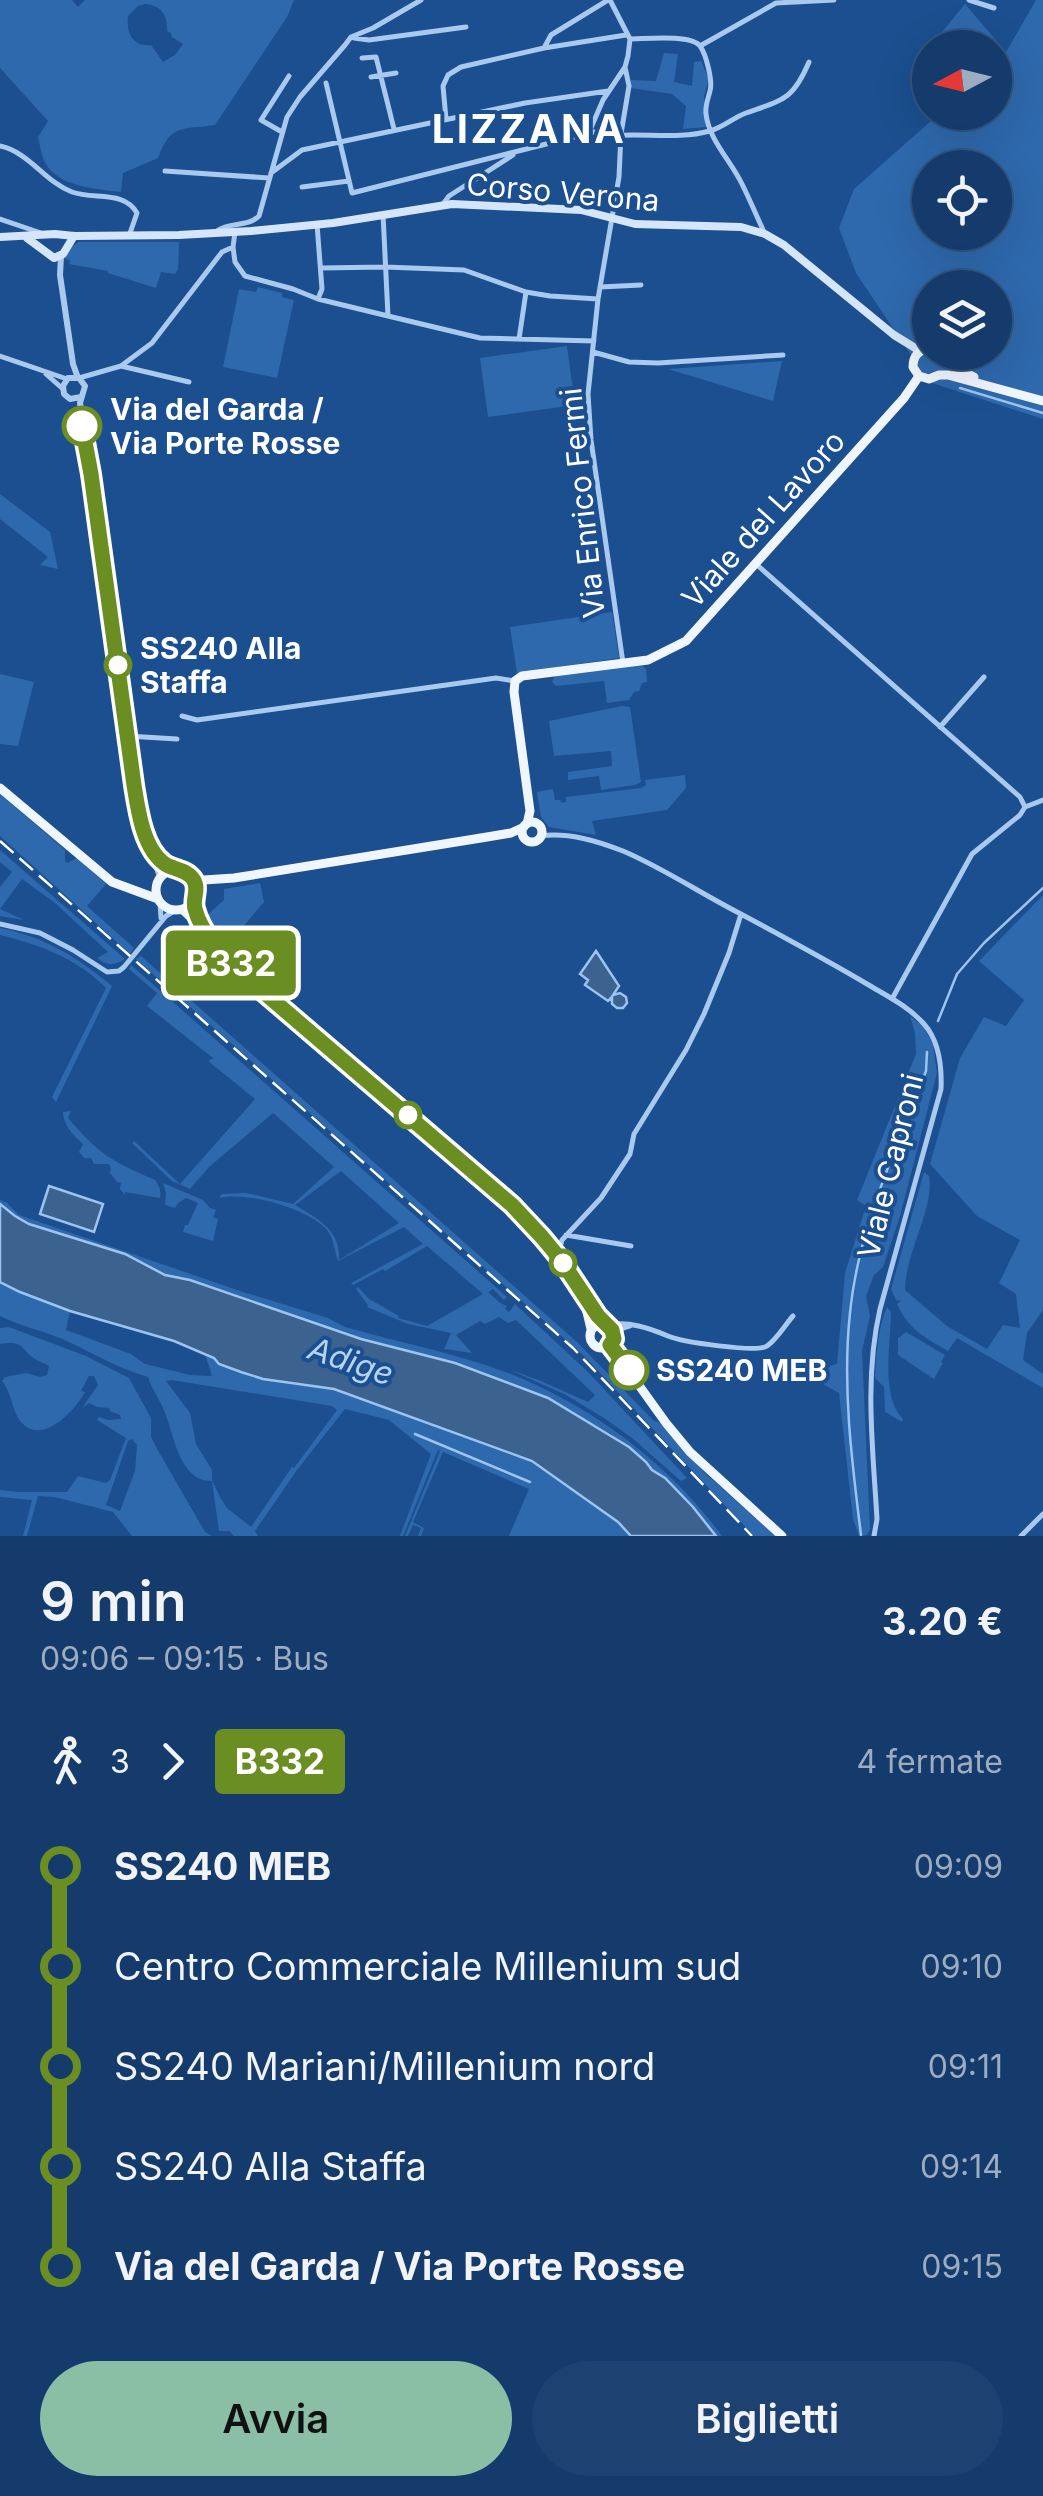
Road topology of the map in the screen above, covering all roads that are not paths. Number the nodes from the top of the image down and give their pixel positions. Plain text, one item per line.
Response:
1 (421, 0) edge
2 (609, 0) edge
3 (834, 0) edge
4 (969, 0) edge
5 (990, 5) edge
6 (466, 27) dead end
7 (352, 37) junction
8 (628, 37) junction
9 (700, 46) junction
10 (544, 48) junction
11 (362, 58) dead end
12 (809, 62) dead end
13 (625, 67) junction
14 (396, 73) dead end
15 (382, 75) junction
16 (289, 76) dead end
17 (371, 77) dead end
18 (326, 83) dead end
19 (608, 91) junction
20 (446, 119) junction
21 (394, 130) junction
22 (711, 130) junction
23 (282, 132) junction
24 (621, 134) junction
25 (580, 136) junction
26 (341, 142) junction
27 (0, 146) edge
28 (521, 150) junction
29 (164, 171) dead end
30 (270, 175) junction
31 (349, 181) junction
32 (302, 187) dead end
33 (442, 204) junction
34 (753, 210) junction
35 (383, 214) junction
36 (612, 219) junction
37 (0, 220) edge
38 (759, 220) junction
39 (317, 224) junction
40 (750, 227) junction
41 (236, 232) junction
42 (215, 234) junction
43 (766, 234) junction
44 (48, 236) junction
45 (62, 236) junction
46 (74, 236) junction
47 (129, 236) junction
48 (0, 237) edge
49 (24, 237) junction
50 (67, 246) junction
51 (234, 247) junction
52 (47, 254) junction
53 (61, 256) junction
54 (385, 267) junction
55 (321, 268) junction
56 (60, 276) junction
57 (641, 285) dead end
58 (600, 287) junction
59 (526, 292) junction
60 (318, 299) junction
61 (598, 300) junction
62 (388, 316) junction
63 (894, 335) junction
64 (519, 339) junction
65 (594, 341) junction
66 (912, 344) edge
67 (593, 352) junction
68 (783, 355) dead end
69 (0, 356) edge
70 (912, 361) edge
71 (120, 366) junction
72 (916, 370) edge
73 (940, 370) edge
74 (965, 370) edge
75 (44, 372) junction
76 (939, 375) junction
77 (919, 376) junction
78 (78, 379) junction
79 (189, 382) dead end
80 (994, 386) junction
81 (62, 389) junction
82 (80, 397) junction
83 (70, 399) junction
84 (1043, 401) edge
85 (82, 423) junction
86 (756, 564) junction
87 (623, 663) junction
88 (518, 678) junction
89 (984, 678) dead end
90 (182, 716) dead end
91 (940, 727) junction
92 (127, 736) junction
93 (177, 740) dead end
94 (0, 788) edge
95 (1043, 800) edge
96 (1024, 808) junction
97 (532, 829) junction
98 (150, 844) junction
99 (174, 870) junction
100 (191, 876) junction
101 (234, 878) junction
102 (158, 880) junction
103 (219, 882) joint
104 (130, 890) junction
105 (194, 898) junction
106 (159, 901) junction
107 (179, 910) junction
108 (741, 914) junction
109 (0, 924) edge
110 (201, 926) junction
111 (156, 930) junction
112 (892, 999) junction
113 (329, 1047) junction
114 (564, 1238) junction
115 (547, 1243) junction
116 (631, 1246) dead end
117 (559, 1258) junction
118 (793, 1316) dead end
119 (606, 1325) junction
120 (632, 1326) junction
121 (592, 1329) junction
122 (612, 1342) junction
123 (1043, 1514) edge
124 (782, 1536) edge
125 (874, 1536) edge
126 (1021, 1536) edge

1 - 7 street
2 - 8 street
2 - 10 street
3 - 9 street
4 - 5 street
6 - 7 street
7 - 23 street
8 - 9 street
8 - 10 street
8 - 13 street, Via Enrico Fermi
9 - 22 street
10 - 20 street
11 - 15 street
12 - 22 street
13 - 19 street
13 - 24 street, Via Enrico Fermi
14 - 15 street
15 - 17 street
15 - 21 street
16 - 23 street
18 - 26 street
19 - 20 street
19 - 25 street
20 - 21 street
21 - 26 street
22 - 24 street
22 - 34 street
23 - 30 street
24 - 25 street
24 - 36 street, Via Enrico Fermi
25 - 28 street
26 - 30 street
26 - 31 street
27 - 47 street
28 - 31 street
28 - 33 street
29 - 30 street
30 - 42 street
31 - 32 street
33 - 35 main road, Corso Verona
33 - 36 main road, Corso Verona
34 - 38 street
34 - 40 street
35 - 39 main road, Corso Verona
35 - 54 street
36 - 40 main road, Corso Verona
36 - 58 street, Via Enrico Fermi
37 - 44 street
38 - 40 street
38 - 43 street
39 - 41 main road, Corso Verona
39 - 55 street
40 - 43 main road, Corso Verona
41 - 42 main road, Corso Verona
41 - 51 street
42 - 47 main road, Corso Verona
43 - 63 main road, Corso Verona
44 - 45 main road
44 - 49 main road
44 - 52 main road
45 - 46 main road, Corso Verona
45 - 50 main road
46 - 47 main road, Corso Verona
46 - 50 main road
48 - 49 main road
49 - 52 main road
50 - 53 main road
51 - 60 street
51 - 71 street
52 - 53 main road
52 - 56 street
53 - 56 street
54 - 55 street
54 - 59 street
54 - 62 street
55 - 60 street
56 - 78 street
57 - 58 street
58 - 61 street, Via Enrico Fermi
59 - 61 street
59 - 64 street
60 - 62 street
61 - 65 street, Via Enrico Fermi
62 - 64 street
63 - 66 main road
63 - 70 main road
64 - 65 street
65 - 67 street, Via Enrico Fermi
67 - 68 street
67 - 87 street, Via Enrico Fermi
69 - 75 street
71 - 78 street
71 - 79 street
72 - 77 main road
73 - 76 main road
74 - 80 main road
75 - 78 street
75 - 81 street
76 - 77 main road
76 - 80 main road
77 - 86 main road, Viale del Lavoro
78 - 81 street
78 - 82 street
80 - 84 main road
81 - 83 street
82 - 83 street
82 - 85 street
83 - 85 street
85 - 92 street
86 - 87 main road, Viale del Lavoro
86 - 91 street
87 - 88 main road, Viale del Lavoro
88 - 90 street
88 - 97 main road
89 - 91 street
91 - 96 street
92 - 93 street
92 - 98 street
94 - 104 main road
95 - 96 street
96 - 112 street
97 - 101 main road
97 - 108 street, Viale Caproni
98 - 99 street
98 - 102 street
99 - 100 main road
99 - 102 main road
100 - 101 main road
100 - 105 main road
101 - 103 main road
102 - 104 main road
102 - 106 main road
103 - 105 main road
104 - 106 main road
105 - 107 main road
105 - 110 main road
106 - 107 main road
106 - 111 street
107 - 110 main road
107 - 111 street
108 - 112 street, Viale Caproni
108 - 114 street
109 - 111 street
110 - 113 main road
112 - 125 street, Viale Caproni
113 - 115 main road
113 - 121 main road
114 - 115 street
114 - 116 street
114 - 117 street
115 - 117 main road
117 - 119 main road
118 - 120 street
119 - 120 street
119 - 121 main road
119 - 122 main road
120 - 122 street
121 - 122 main road
122 - 124 main road
123 - 126 street

